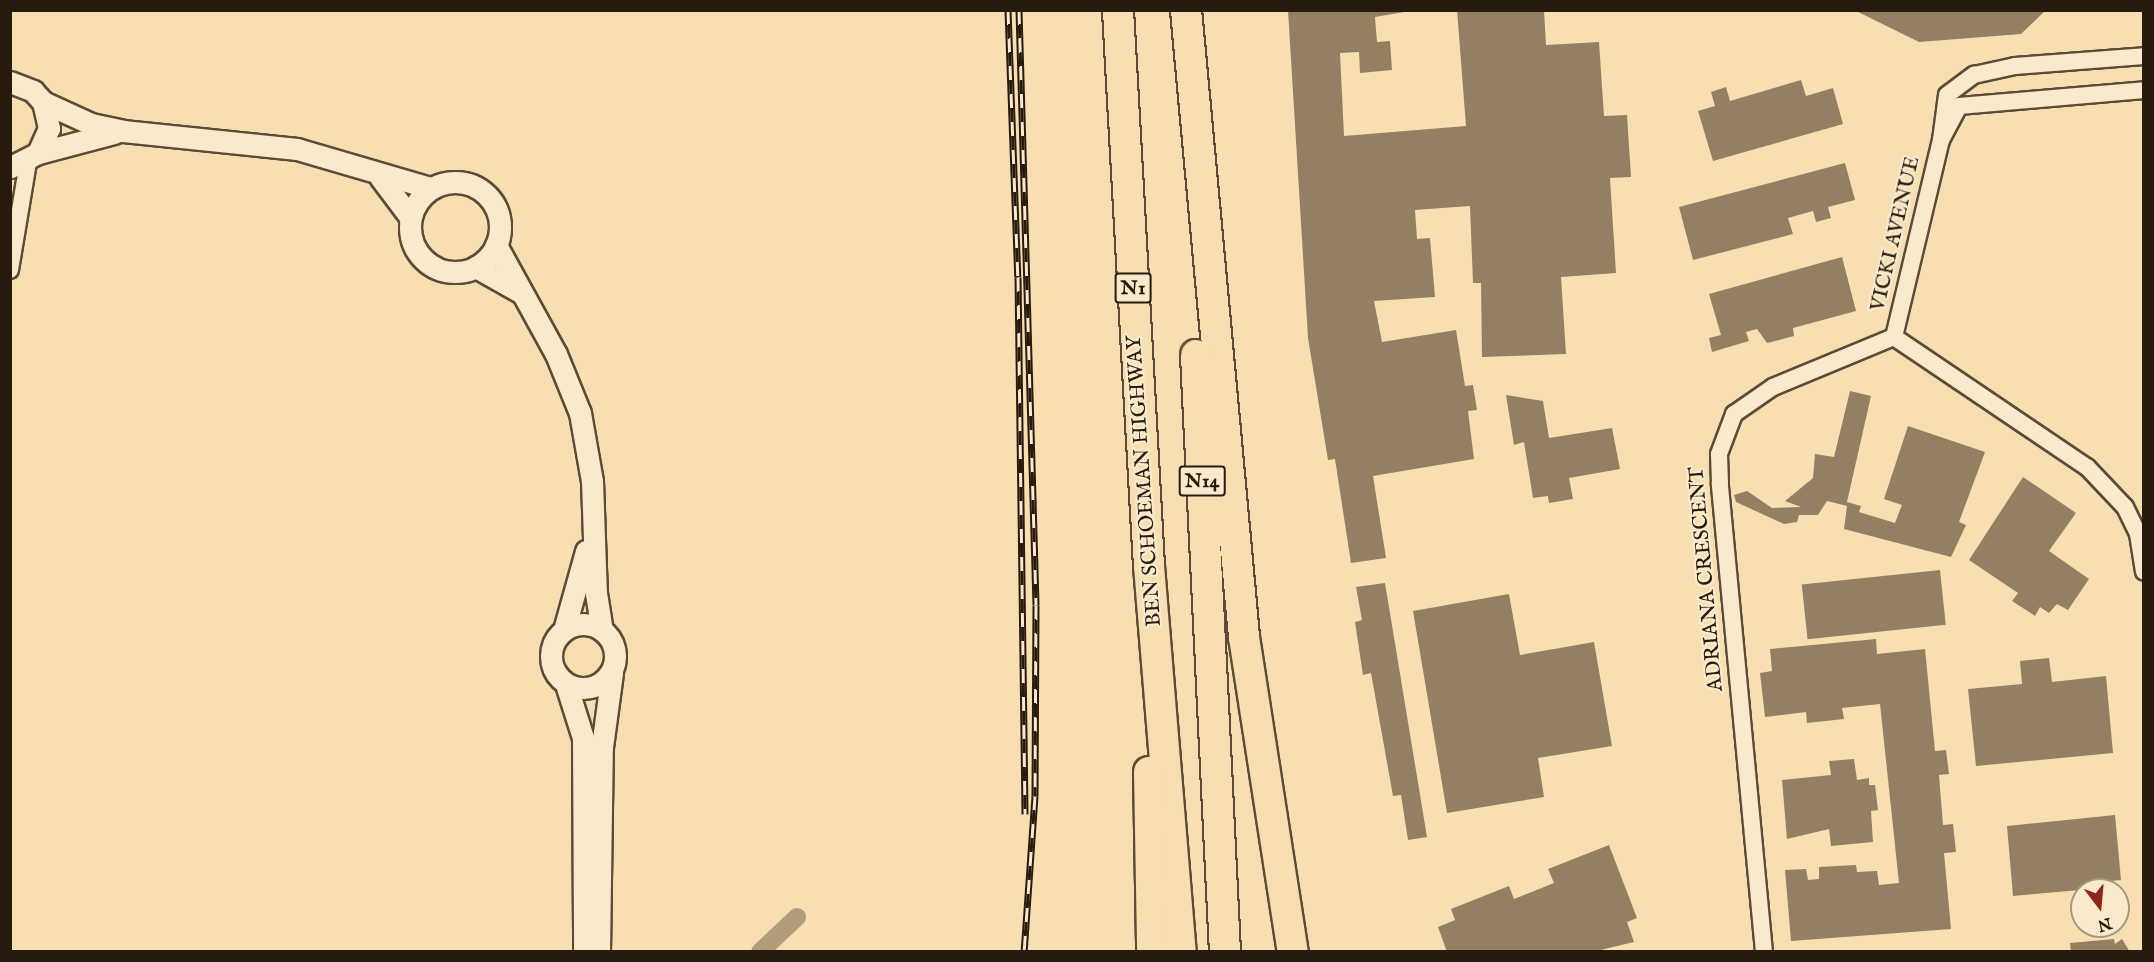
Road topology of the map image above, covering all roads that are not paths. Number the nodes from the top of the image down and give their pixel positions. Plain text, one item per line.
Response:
1 (1118, 10) edge
2 (1180, 10) edge
3 (1186, 10) edge
4 (2144, 56) edge
5 (10, 82) edge
6 (2144, 90) edge
7 (1953, 101) junction
8 (43, 102) junction
9 (123, 132) junction
10 (26, 161) edge
11 (380, 177) junction
12 (430, 188) junction
13 (410, 217) junction
14 (496, 245) junction
15 (476, 267) junction
16 (10, 270) edge
17 (520, 292) junction
18 (1894, 337) junction
19 (592, 521) junction
20 (1149, 566) junction
21 (2144, 572) edge
22 (564, 630) junction
23 (602, 630) junction
24 (612, 673) junction
25 (566, 684) junction
26 (1176, 871) junction
27 (584, 951) edge
28 (599, 951) edge
29 (1152, 951) edge
30 (1173, 951) edge
31 (1181, 951) edge
32 (1225, 951) edge
33 (1293, 951) edge
34 (1764, 951) edge

1 - 20 highway, BEN SCHOEMAN HIGHWAY / N1
2 - 32 highway, N14
3 - 33 highway
4 - 7 street
5 - 8 street
6 - 7 street
7 - 18 street, VICKI AVENUE
8 - 9 street
8 - 10 street
9 - 10 street
9 - 11 street
10 - 16 street
11 - 12 street
11 - 13 street
12 - 13 street
12 - 14 street
13 - 15 street
14 - 15 street
14 - 17 street
15 - 17 street
17 - 19 street
18 - 21 street
18 - 34 street, ADRIANA CRESCENT
19 - 22 street
19 - 23 street
20 - 26 highway, BEN SCHOEMAN HIGHWAY
20 - 29 highway
22 - 23 street
22 - 25 street
23 - 24 street
24 - 25 street
24 - 28 street
25 - 27 street
26 - 30 highway
26 - 31 highway, BEN SCHOEMAN HIGHWAY

